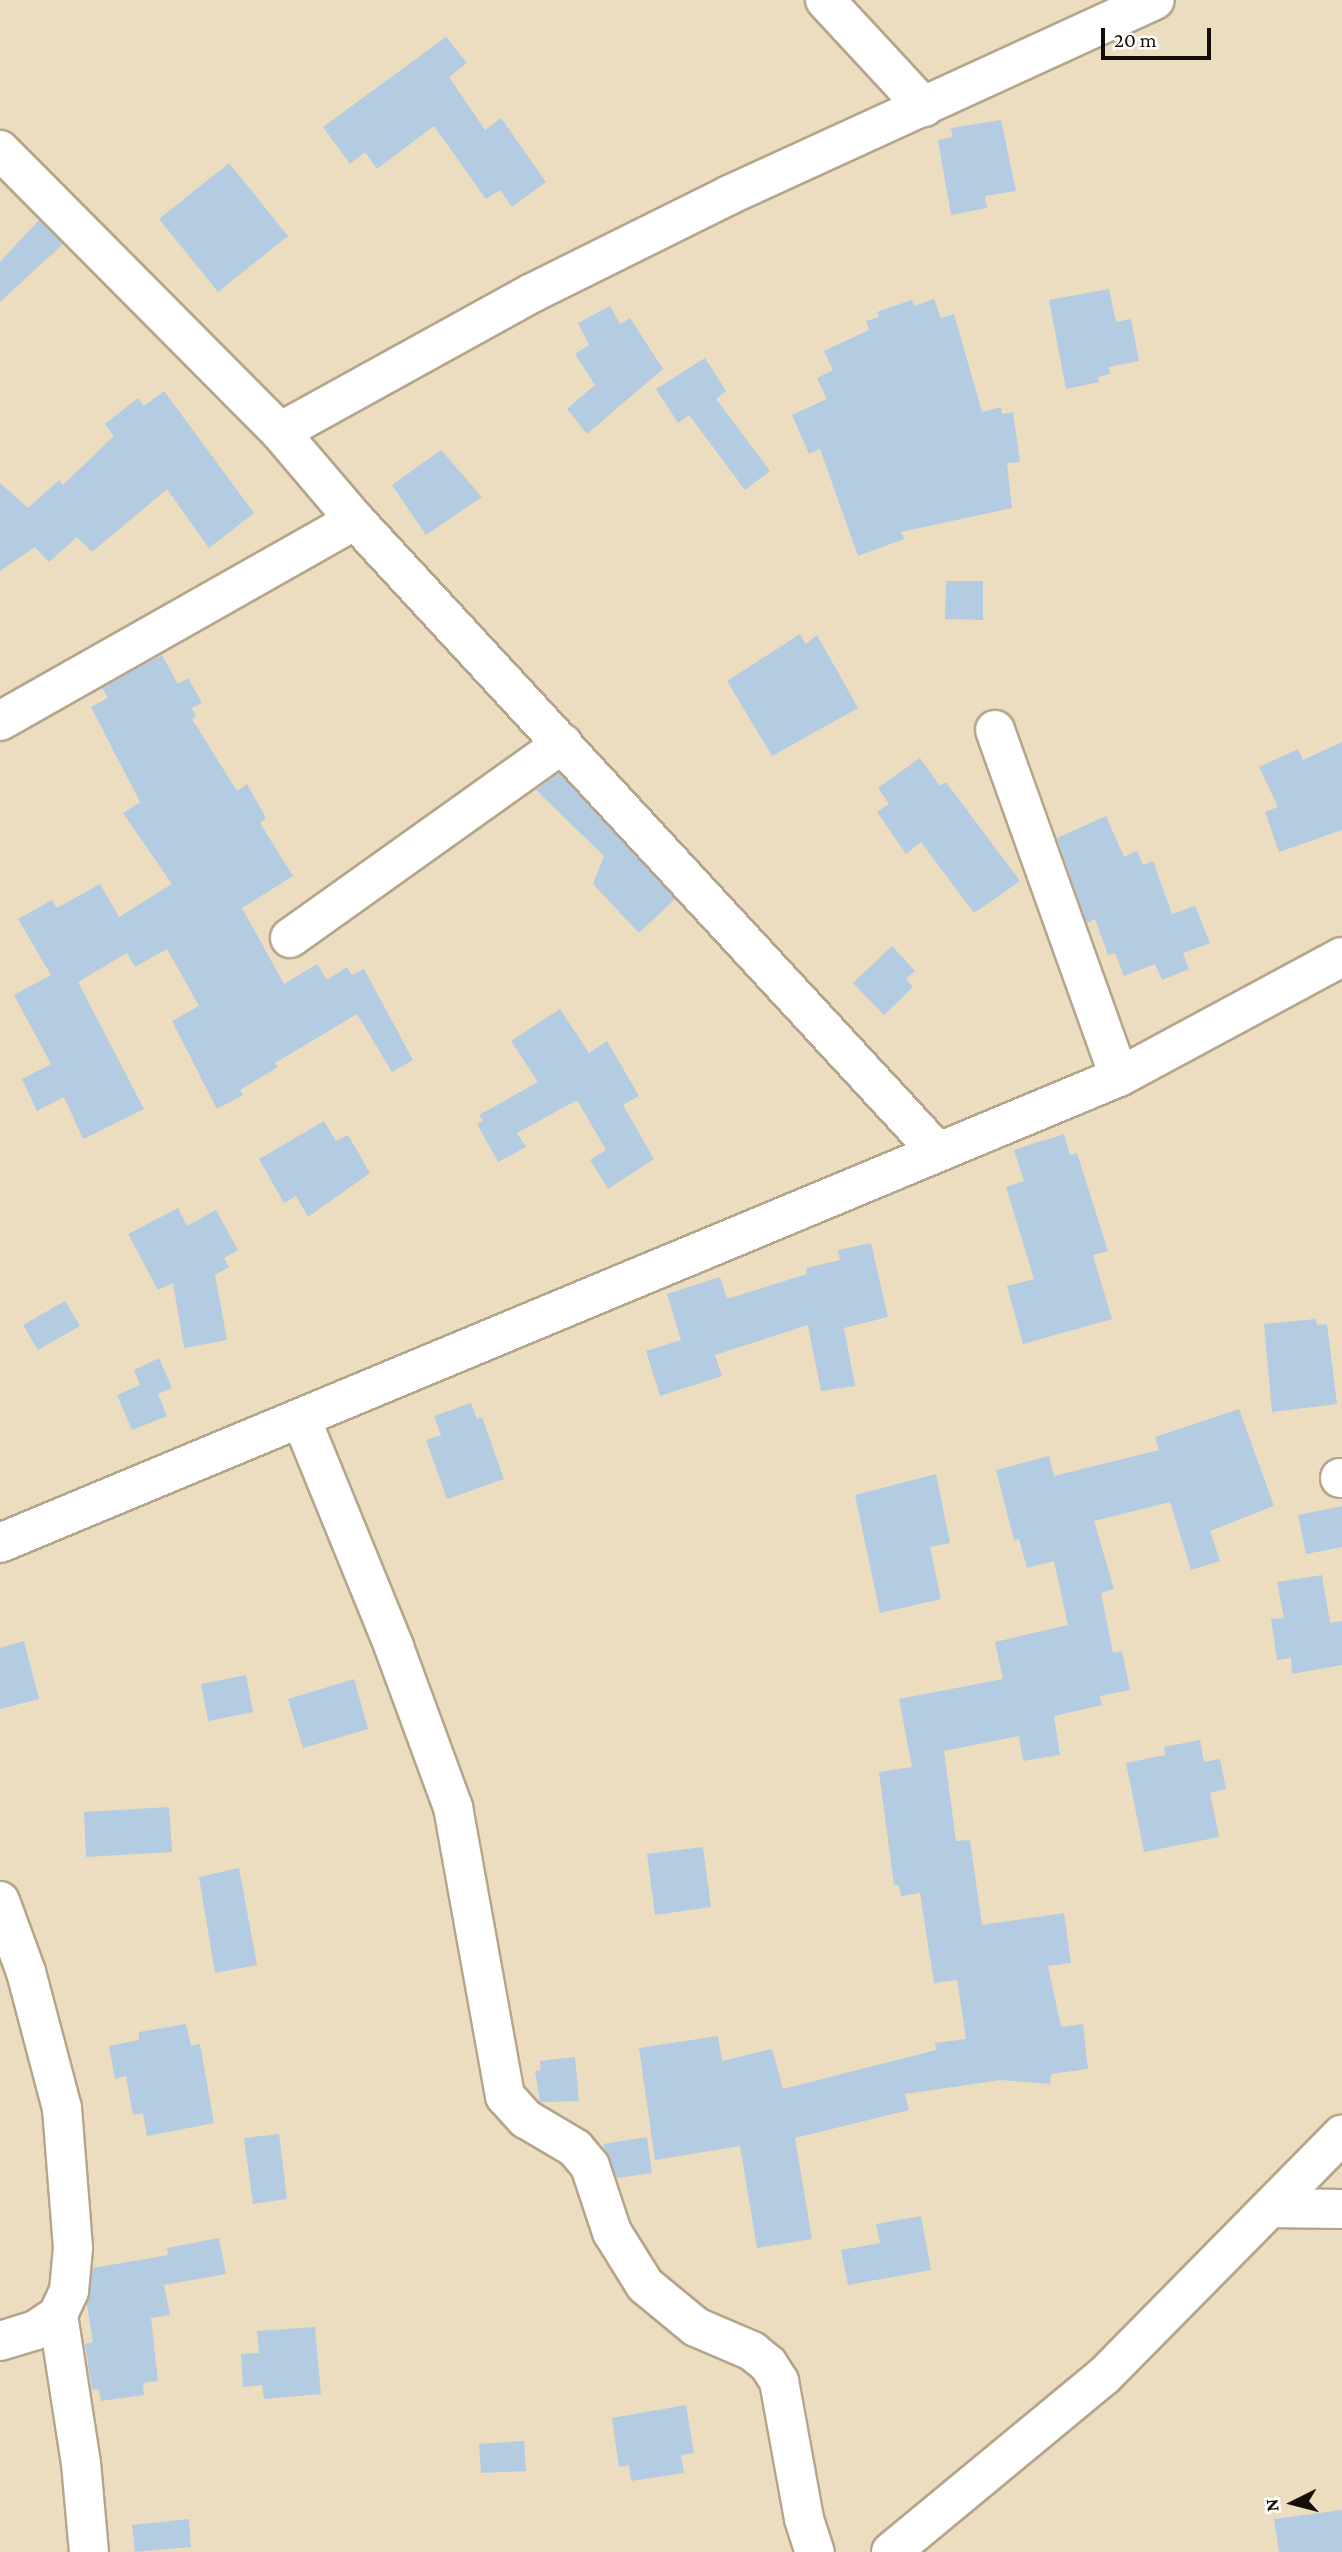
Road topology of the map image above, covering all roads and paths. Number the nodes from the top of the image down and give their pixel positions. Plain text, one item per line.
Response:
1 (825, 0) edge
2 (1154, 0) edge
3 (925, 107) junction
4 (0, 150) edge
5 (280, 432) junction
6 (355, 520) junction
7 (0, 721) edge
8 (995, 730) dead end
9 (563, 743) junction
10 (290, 938) dead end
11 (1342, 957) edge
12 (1119, 1077) junction
13 (936, 1150) junction
14 (302, 1421) junction
15 (0, 1543) edge
16 (0, 1900) edge
17 (1342, 2135) edge
18 (1272, 2208) junction
19 (1342, 2209) edge
20 (58, 2315) junction
21 (0, 2341) edge
22 (89, 2552) edge
23 (815, 2552) edge
24 (891, 2552) edge

1 - 3 street
2 - 3 street
3 - 5 street
4 - 5 street
5 - 6 street
6 - 7 street
6 - 9 street
8 - 12 street
9 - 10 street
9 - 13 street
11 - 12 street
12 - 13 street
13 - 14 street
14 - 15 street
14 - 23 street
16 - 20 street
17 - 18 street
18 - 19 street
18 - 24 street
20 - 21 street
20 - 22 street

